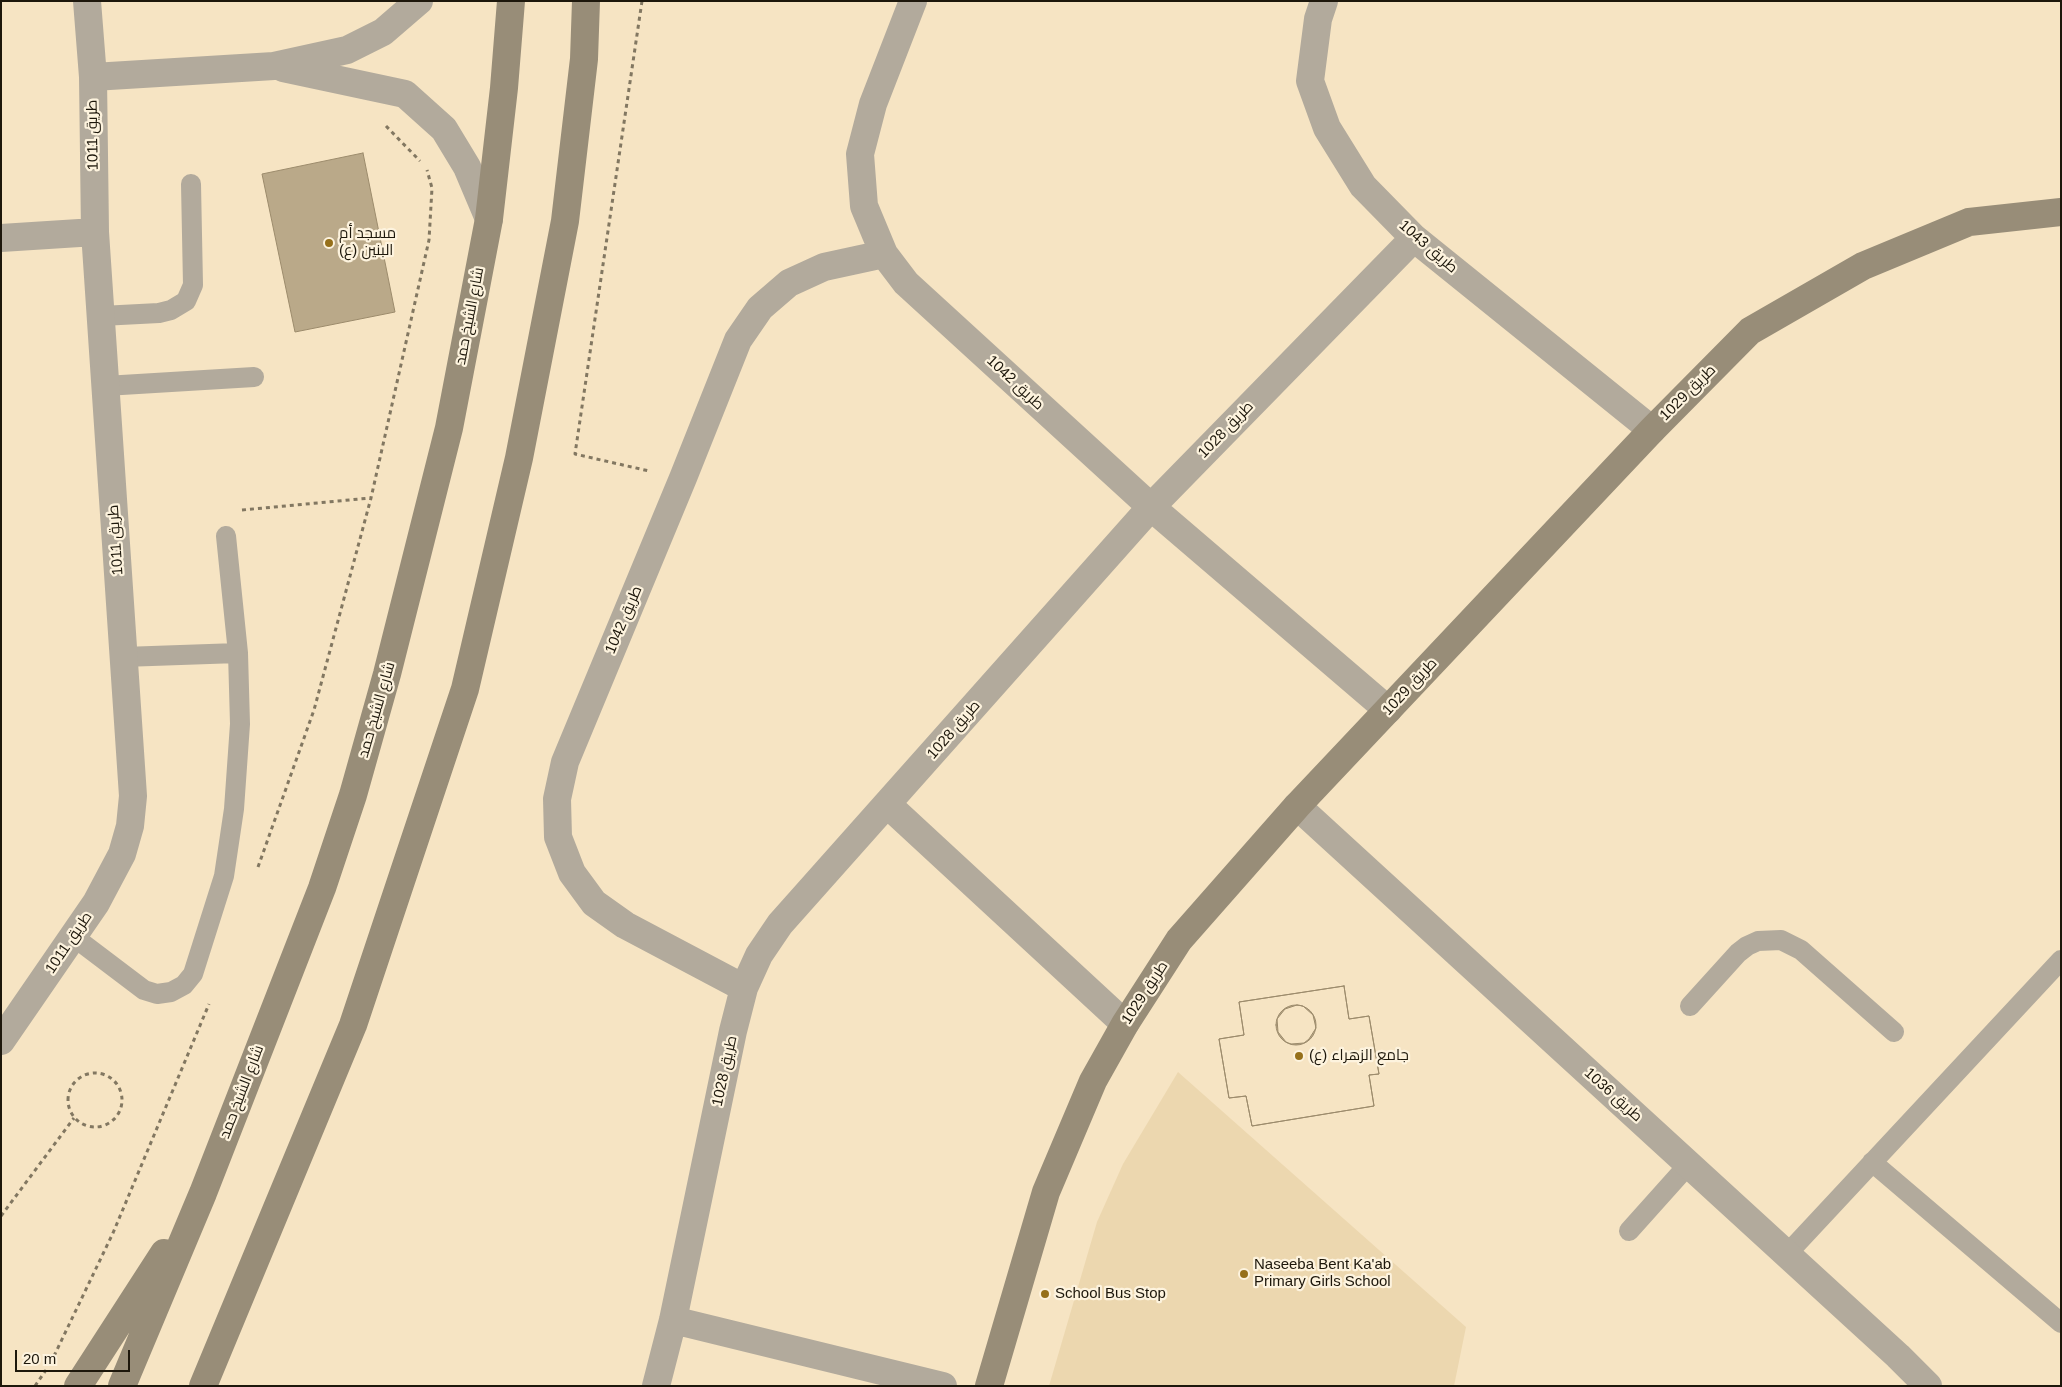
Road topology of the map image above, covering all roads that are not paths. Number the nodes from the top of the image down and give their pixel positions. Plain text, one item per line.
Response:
1 (87, 1) edge
2 (419, 1) edge
3 (511, 1) edge
4 (586, 1) edge
5 (913, 1) edge
6 (1324, 1) edge
7 (274, 66) junction
8 (92, 77) junction
9 (191, 184) dead end
10 (2061, 212) edge
11 (489, 219) junction
12 (95, 232) junction
13 (1, 238) edge
14 (1414, 238) junction
15 (884, 254) junction
16 (101, 316) junction
17 (254, 377) dead end
18 (105, 386) junction
19 (1652, 430) junction
20 (1151, 507) junction
21 (226, 536) road end
22 (238, 653) junction
23 (124, 657) junction
24 (1388, 710) junction
25 (888, 804) junction
26 (1297, 806) junction
27 (74, 937) junction
28 (2061, 960) edge
29 (744, 988) junction
30 (1690, 1006) dead end
31 (1125, 1024) junction
32 (1894, 1032) dead end
33 (1, 1041) edge
34 (1872, 1162) junction
35 (1689, 1164) junction
36 (203, 1193) junction
37 (1629, 1231) dead end
38 (1787, 1254) junction
39 (2058, 1315) edge
40 (673, 1320) junction
41 (78, 1386) edge
42 (122, 1386) edge
43 (203, 1386) edge
44 (656, 1386) edge
45 (943, 1386) edge
46 (989, 1386) edge
47 (1928, 1386) edge

1 - 8 street, طريق 1011
2 - 7 street
3 - 11 main road, شارع الشيخ حمد
4 - 43 main road
5 - 15 street, طريق 1042
6 - 14 street, طريق 1043
7 - 8 street
7 - 11 street
8 - 12 street, طريق 1011
9 - 16 lane
10 - 19 main road, طريق 1029
11 - 36 main road, شارع الشيخ حمد
12 - 13 street
12 - 16 street, طريق 1011
14 - 19 street, طريق 1043
14 - 20 street, طريق 1028
15 - 20 street, طريق 1042
15 - 29 street, طريق 1042
16 - 18 street, طريق 1011
17 - 18 lane
18 - 23 street, طريق 1011
19 - 24 main road, طريق 1029
20 - 24 street, طريق 1042
20 - 25 street, طريق 1028
21 - 22 lane
22 - 23 lane
22 - 27 lane
23 - 27 street, طريق 1011
24 - 26 main road, طريق 1029
25 - 29 street, طريق 1028
25 - 31 street
26 - 31 main road, طريق 1029
26 - 35 street, طريق 1036
27 - 33 street, طريق 1011
28 - 34 lane
29 - 40 street, طريق 1028
30 - 32 lane
31 - 46 main road, طريق 1029
34 - 38 lane
34 - 39 lane
35 - 37 lane
35 - 38 street, طريق 1036
36 - 41 main road
36 - 42 main road, شارع الشيخ حمد
38 - 47 street, طريق 1036
40 - 44 street, طريق 1028
40 - 45 street

